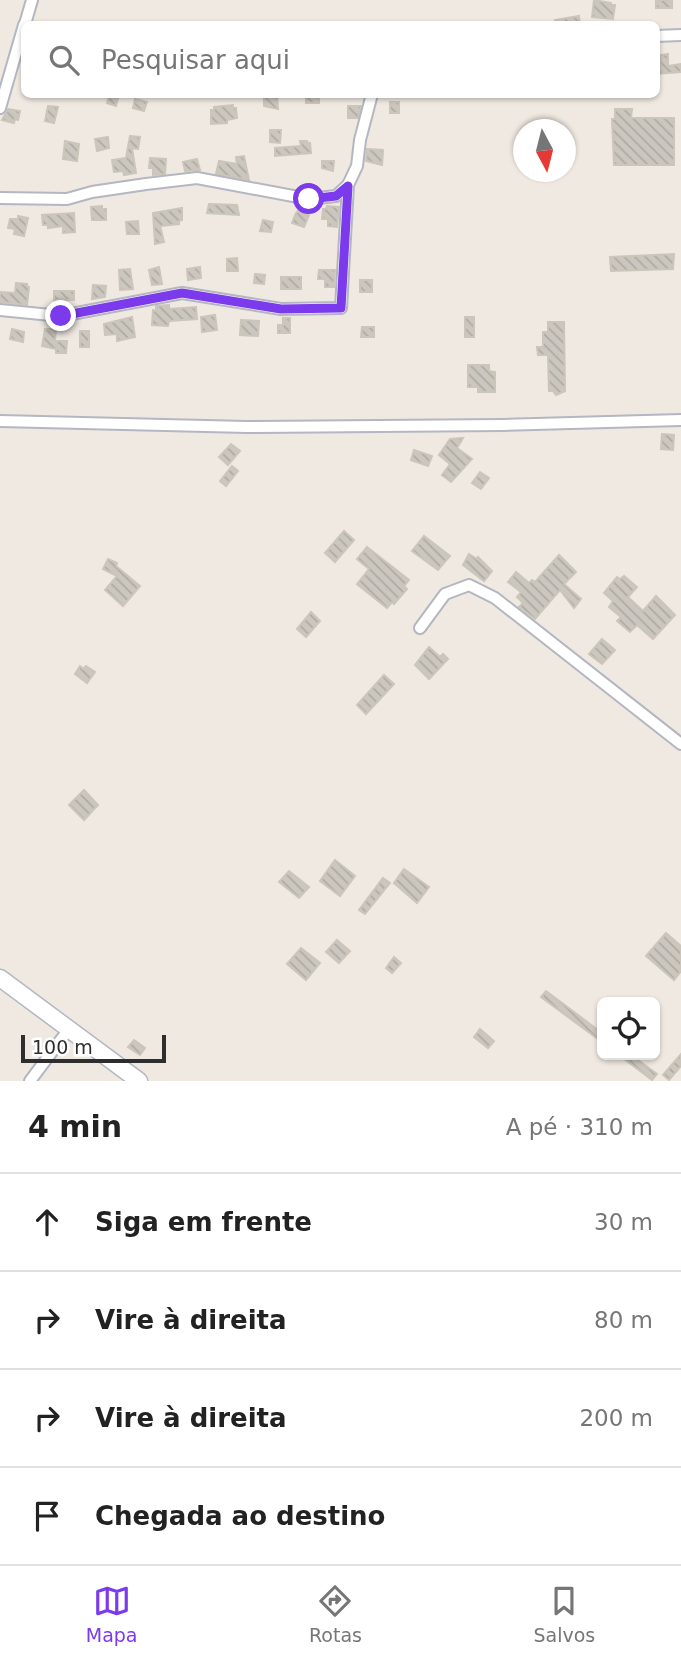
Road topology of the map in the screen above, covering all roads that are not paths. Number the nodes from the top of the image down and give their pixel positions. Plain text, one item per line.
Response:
1 (32, 0) edge
2 (26, 21) edge
3 (681, 35) edge
4 (660, 36) edge
5 (21, 38) edge
6 (11, 69) junction
7 (21, 70) edge
8 (371, 98) edge
9 (0, 108) edge
10 (348, 186) junction
11 (0, 198) edge
12 (0, 310) edge
13 (681, 420) edge
14 (0, 421) edge
15 (420, 628) dead end
16 (681, 744) edge
17 (0, 978) edge
18 (69, 1029) junction
19 (30, 1081) edge
20 (139, 1081) edge

1 - 2 street
3 - 4 street
5 - 6 street
6 - 7 street
6 - 9 street
8 - 10 street
10 - 11 street
10 - 12 street
13 - 14 street
15 - 16 street
17 - 18 street
18 - 19 street
18 - 20 street

